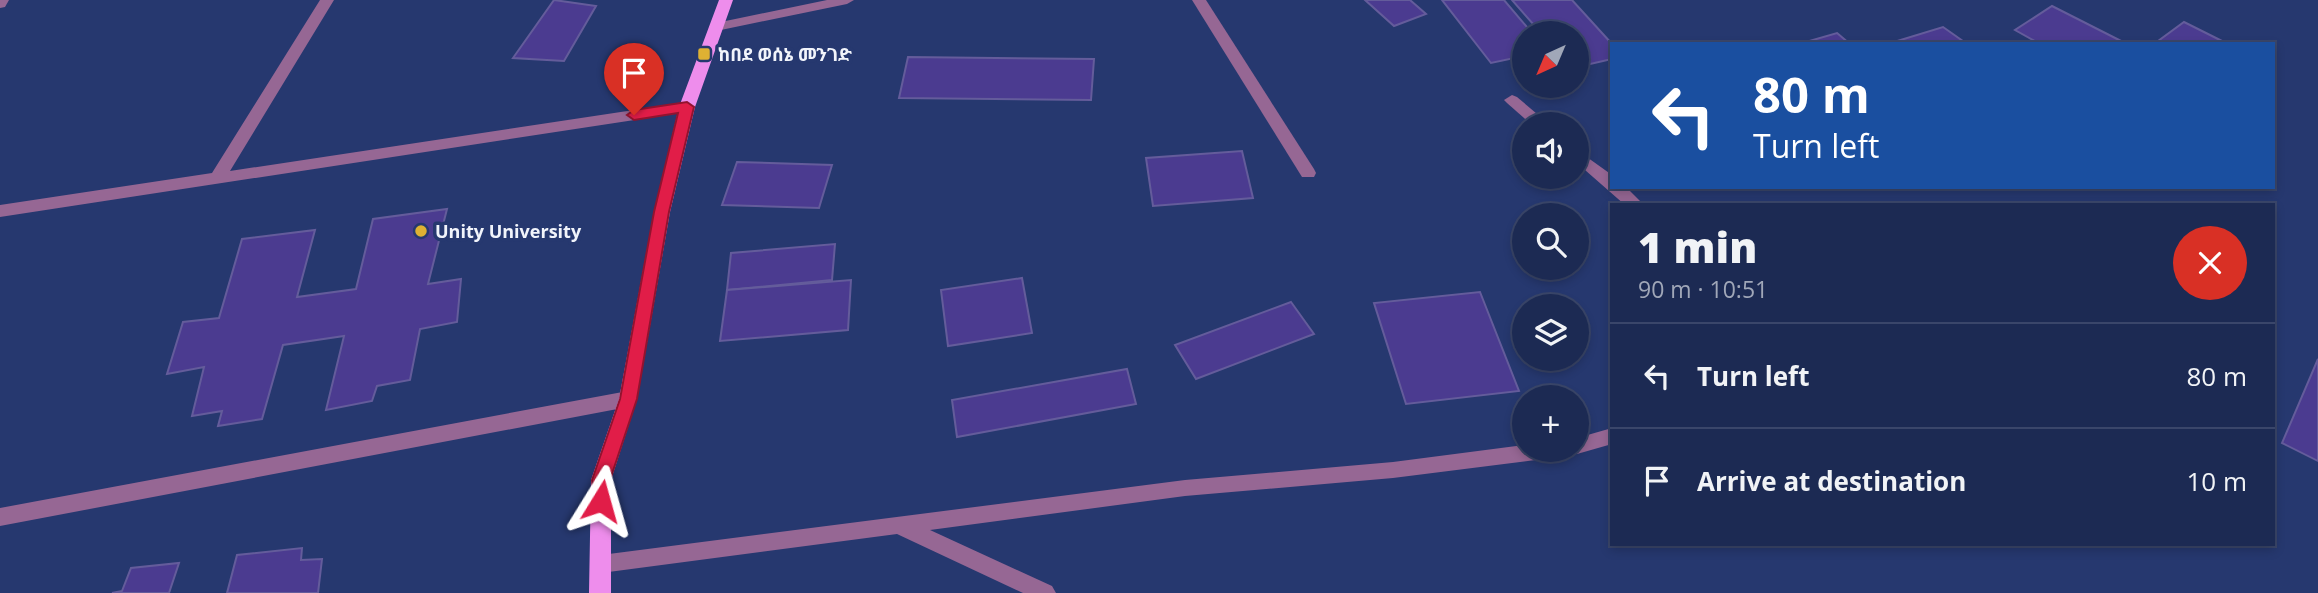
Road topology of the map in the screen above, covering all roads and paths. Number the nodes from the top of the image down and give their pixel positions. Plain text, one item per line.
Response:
1 (327, 0) edge
2 (726, 0) edge
3 (847, 0) edge
4 (1199, 0) edge
5 (716, 27) junction
6 (1512, 100) dead end
7 (687, 107) junction
8 (1526, 112) edge
9 (1589, 165) edge
10 (1308, 173) dead end
11 (216, 180) junction
12 (1610, 183) edge
13 (1617, 189) edge
14 (1634, 203) edge
15 (0, 211) edge
16 (628, 399) junction
17 (1610, 437) edge
18 (1589, 443) edge
19 (1512, 455) edge
20 (0, 517) edge
21 (898, 525) junction
22 (601, 564) junction
23 (600, 593) edge
24 (1045, 593) edge

1 - 11 street
2 - 5 main road
3 - 5 street
4 - 10 street
5 - 7 main road
6 - 8 street
7 - 11 street
7 - 16 main road
9 - 12 street
11 - 15 street
13 - 14 street
16 - 20 street
16 - 22 main road
17 - 18 street
19 - 21 street
21 - 22 street
21 - 24 street
22 - 23 main road

